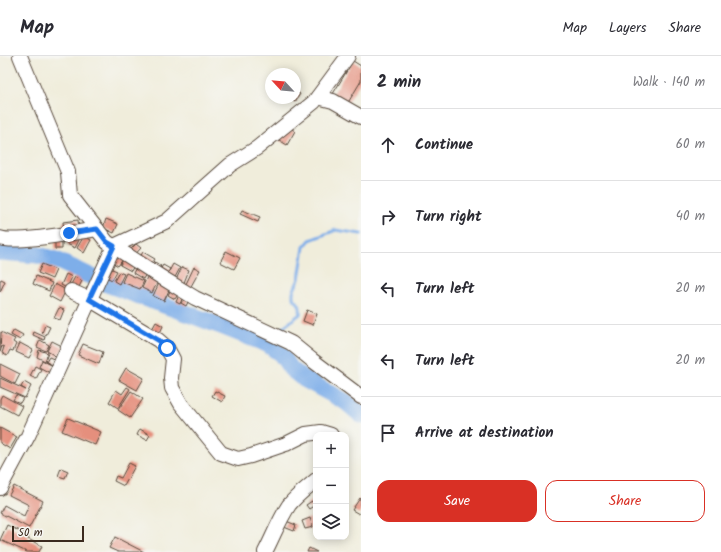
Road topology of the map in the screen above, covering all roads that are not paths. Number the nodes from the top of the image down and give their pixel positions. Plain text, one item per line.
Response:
1 (20, 56) edge
2 (348, 56) edge
3 (318, 97) junction
4 (361, 117) edge
5 (97, 229) junction
6 (0, 238) edge
7 (114, 246) junction
8 (71, 291) dead end
9 (92, 293) junction
10 (361, 397) edge
11 (313, 433) edge
12 (313, 482) edge
13 (0, 488) edge
14 (264, 552) edge

1 - 5 street
2 - 3 street
3 - 4 street
3 - 7 street
5 - 6 street
5 - 7 street
7 - 9 street
7 - 10 street
8 - 9 street
9 - 11 street
9 - 13 street
12 - 14 street

